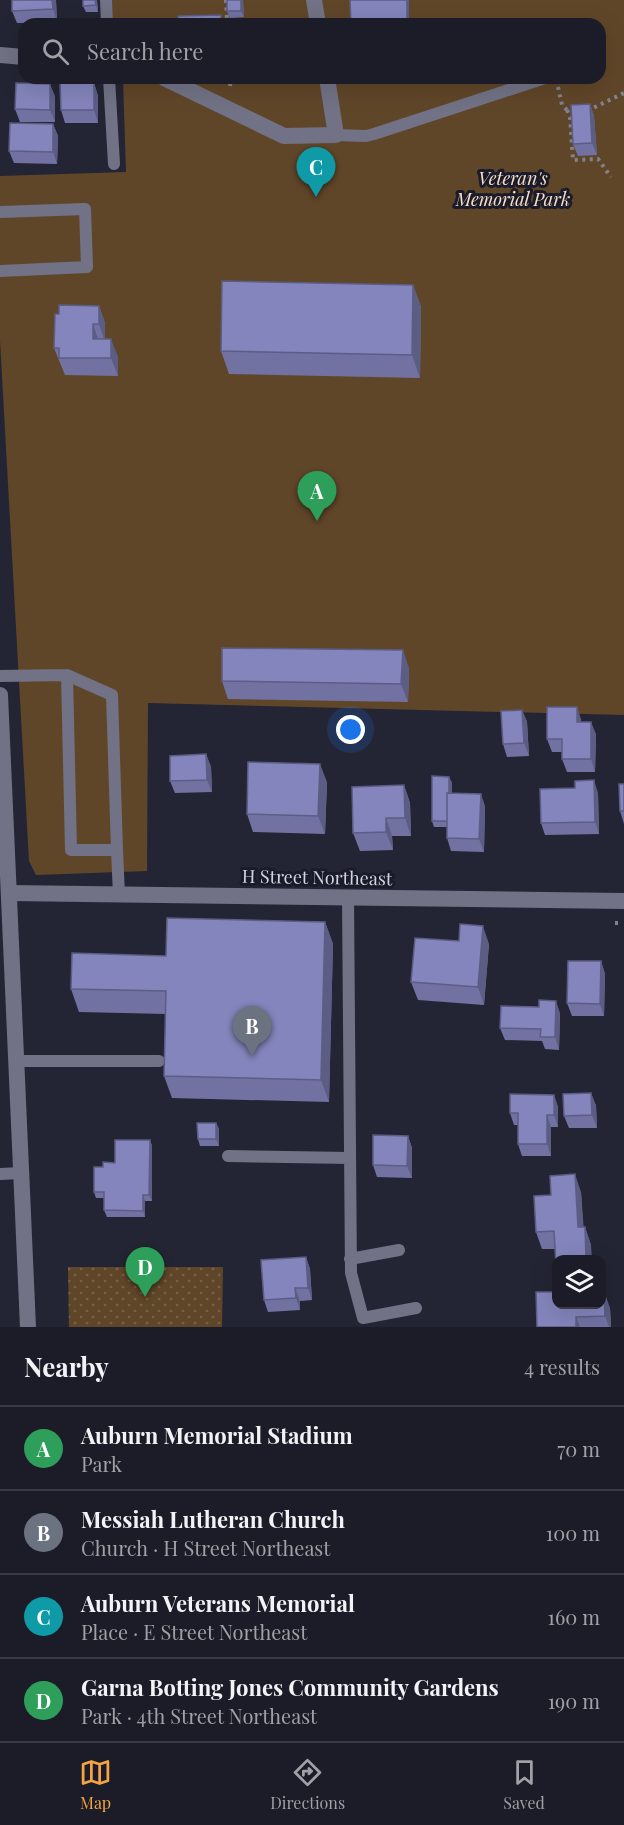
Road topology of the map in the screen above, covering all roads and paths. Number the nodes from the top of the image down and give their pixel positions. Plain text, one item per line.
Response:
1 (106, 0) edge
2 (226, 0) edge
3 (314, 0) edge
4 (107, 18) edge
5 (227, 18) edge
6 (317, 18) edge
7 (0, 55) edge
8 (18, 56) edge
9 (109, 84) edge
10 (176, 84) edge
11 (328, 84) edge
12 (527, 84) edge
13 (557, 84) edge
14 (624, 93) edge
15 (567, 110) junction
16 (336, 135) junction
17 (114, 164) dead end
18 (611, 177) dead end
19 (0, 212) edge
20 (0, 271) edge
21 (67, 675) junction
22 (0, 676) edge
23 (0, 695) edge
24 (117, 850) junction
25 (4, 893) edge
26 (119, 895) junction
27 (348, 897) junction
28 (624, 900) edge
29 (16, 1061) junction
30 (159, 1061) dead end
31 (228, 1156) dead end
32 (350, 1158) junction
33 (21, 1173) junction
34 (0, 1174) edge
35 (399, 1250) dead end
36 (350, 1259) junction
37 (416, 1308) dead end
38 (28, 1327) edge

1 - 4 lane
2 - 5 path
3 - 6 street
7 - 8 street
9 - 17 lane
10 - 16 street
11 - 16 street
12 - 16 lane
13 - 15 path
14 - 15 path
15 - 18 path
19 - 20 lane
21 - 22 lane
21 - 24 lane
21 - 24 lane
23 - 25 street
24 - 26 lane
25 - 26 street, H Street Northeast
25 - 29 street
26 - 27 street, H Street Northeast
27 - 28 street, H Street Northeast
27 - 32 lane
29 - 30 lane
29 - 33 street
31 - 32 lane
32 - 36 lane
33 - 34 lane
33 - 38 street
35 - 36 lane
36 - 37 lane

